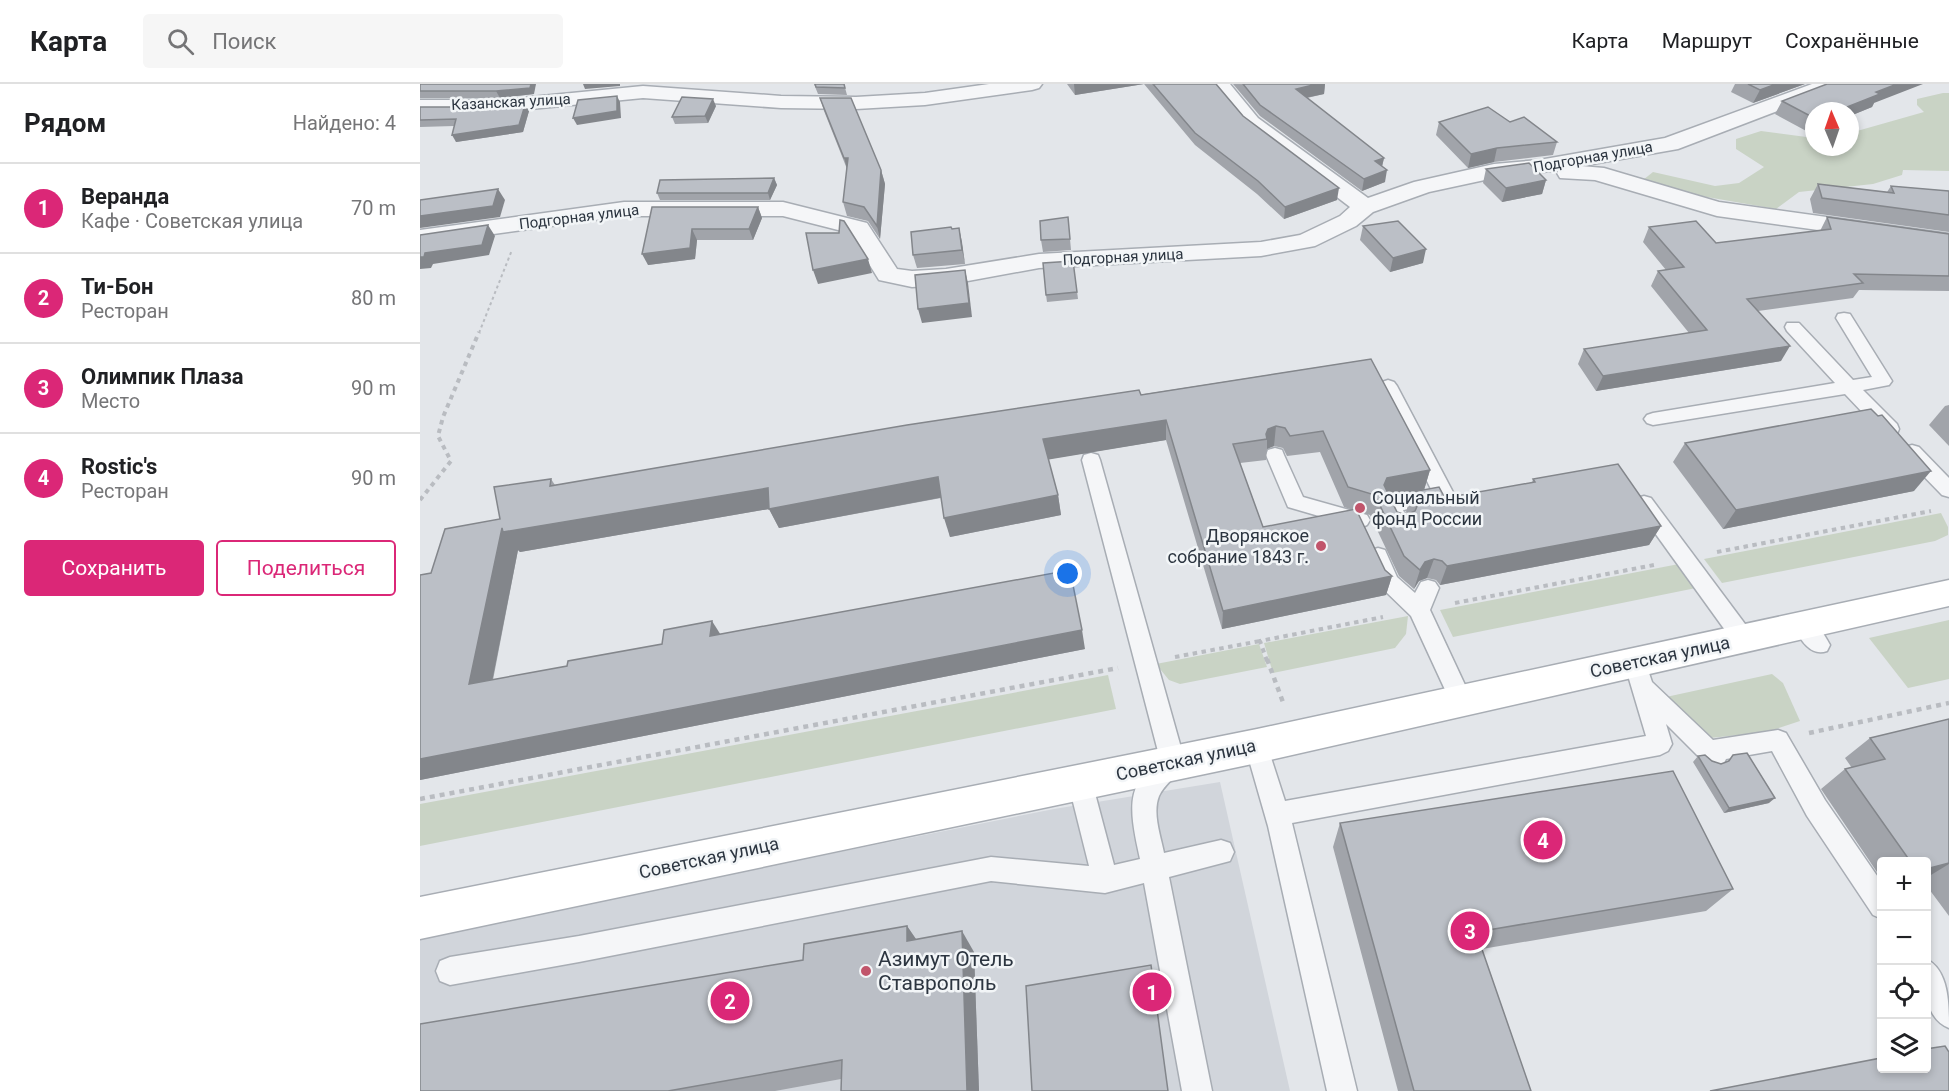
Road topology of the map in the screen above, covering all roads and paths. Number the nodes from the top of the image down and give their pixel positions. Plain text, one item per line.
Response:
1 (1032, 84) edge
2 (1219, 84) edge
3 (1831, 84) edge
4 (420, 106) edge
5 (1494, 171) junction
6 (1365, 207) junction
7 (522, 223) junction
8 (420, 237) edge
9 (1949, 241) edge
10 (1844, 318) dead end
11 (1793, 327) dead end
12 (1388, 386) edge
13 (1849, 387) junction
14 (1653, 419) dead end
15 (1275, 455) dead end
16 (1091, 460) edge
17 (1634, 489) edge
18 (1949, 490) edge
19 (420, 500) edge
20 (1938, 510) dead end
21 (1400, 525) edge
22 (1684, 559) junction
23 (1428, 588) edge
24 (1949, 593) edge
25 (1419, 610) junction
26 (1743, 638) junction
27 (1260, 641) junction
28 (1146, 662) junction
29 (1638, 674) junction
30 (1461, 700) junction
31 (1949, 703) edge
32 (1295, 737) junction
33 (1778, 740) junction
34 (1257, 746) junction
35 (1173, 762) junction
36 (1080, 782) junction
37 (420, 799) edge
38 (1277, 814) junction
39 (1221, 852) dead end
40 (1153, 869) junction
41 (1105, 880) junction
42 (1877, 900) edge
43 (420, 918) edge
44 (450, 971) dead end
45 (1931, 981) edge
46 (1949, 1014) edge
47 (1197, 1091) edge
48 (1342, 1091) edge

1 - 4 street, Казанская улица
2 - 6 street
3 - 5 street, Подгорная улица
5 - 6 street, Подгорная улица
5 - 9 street
6 - 7 street, Подгорная улица
7 - 8 street, Подгорная улица
7 - 19 path
10 - 13 lane
11 - 13 lane
12 - 21 lane
13 - 14 lane
13 - 18 lane
15 - 25 lane
16 - 28 lane
17 - 22 lane
20 - 22 path
22 - 25 path
22 - 26 lane
23 - 25 lane
24 - 26 main road, Советская улица
25 - 27 path
25 - 30 lane
26 - 29 main road, Советская улица
27 - 28 path
27 - 32 path
28 - 35 lane
28 - 37 path
29 - 30 main road, Советская улица
29 - 33 lane
29 - 38 lane
30 - 32 main road, Советская улица
31 - 33 path
32 - 34 main road, Советская улица
33 - 42 lane
34 - 35 main road, Советская улица
34 - 38 lane
35 - 36 main road, Советская улица
35 - 40 lane
36 - 41 lane
36 - 43 main road, Советская улица
38 - 48 lane
39 - 40 lane
40 - 41 lane
40 - 47 lane
41 - 44 lane
45 - 46 lane

